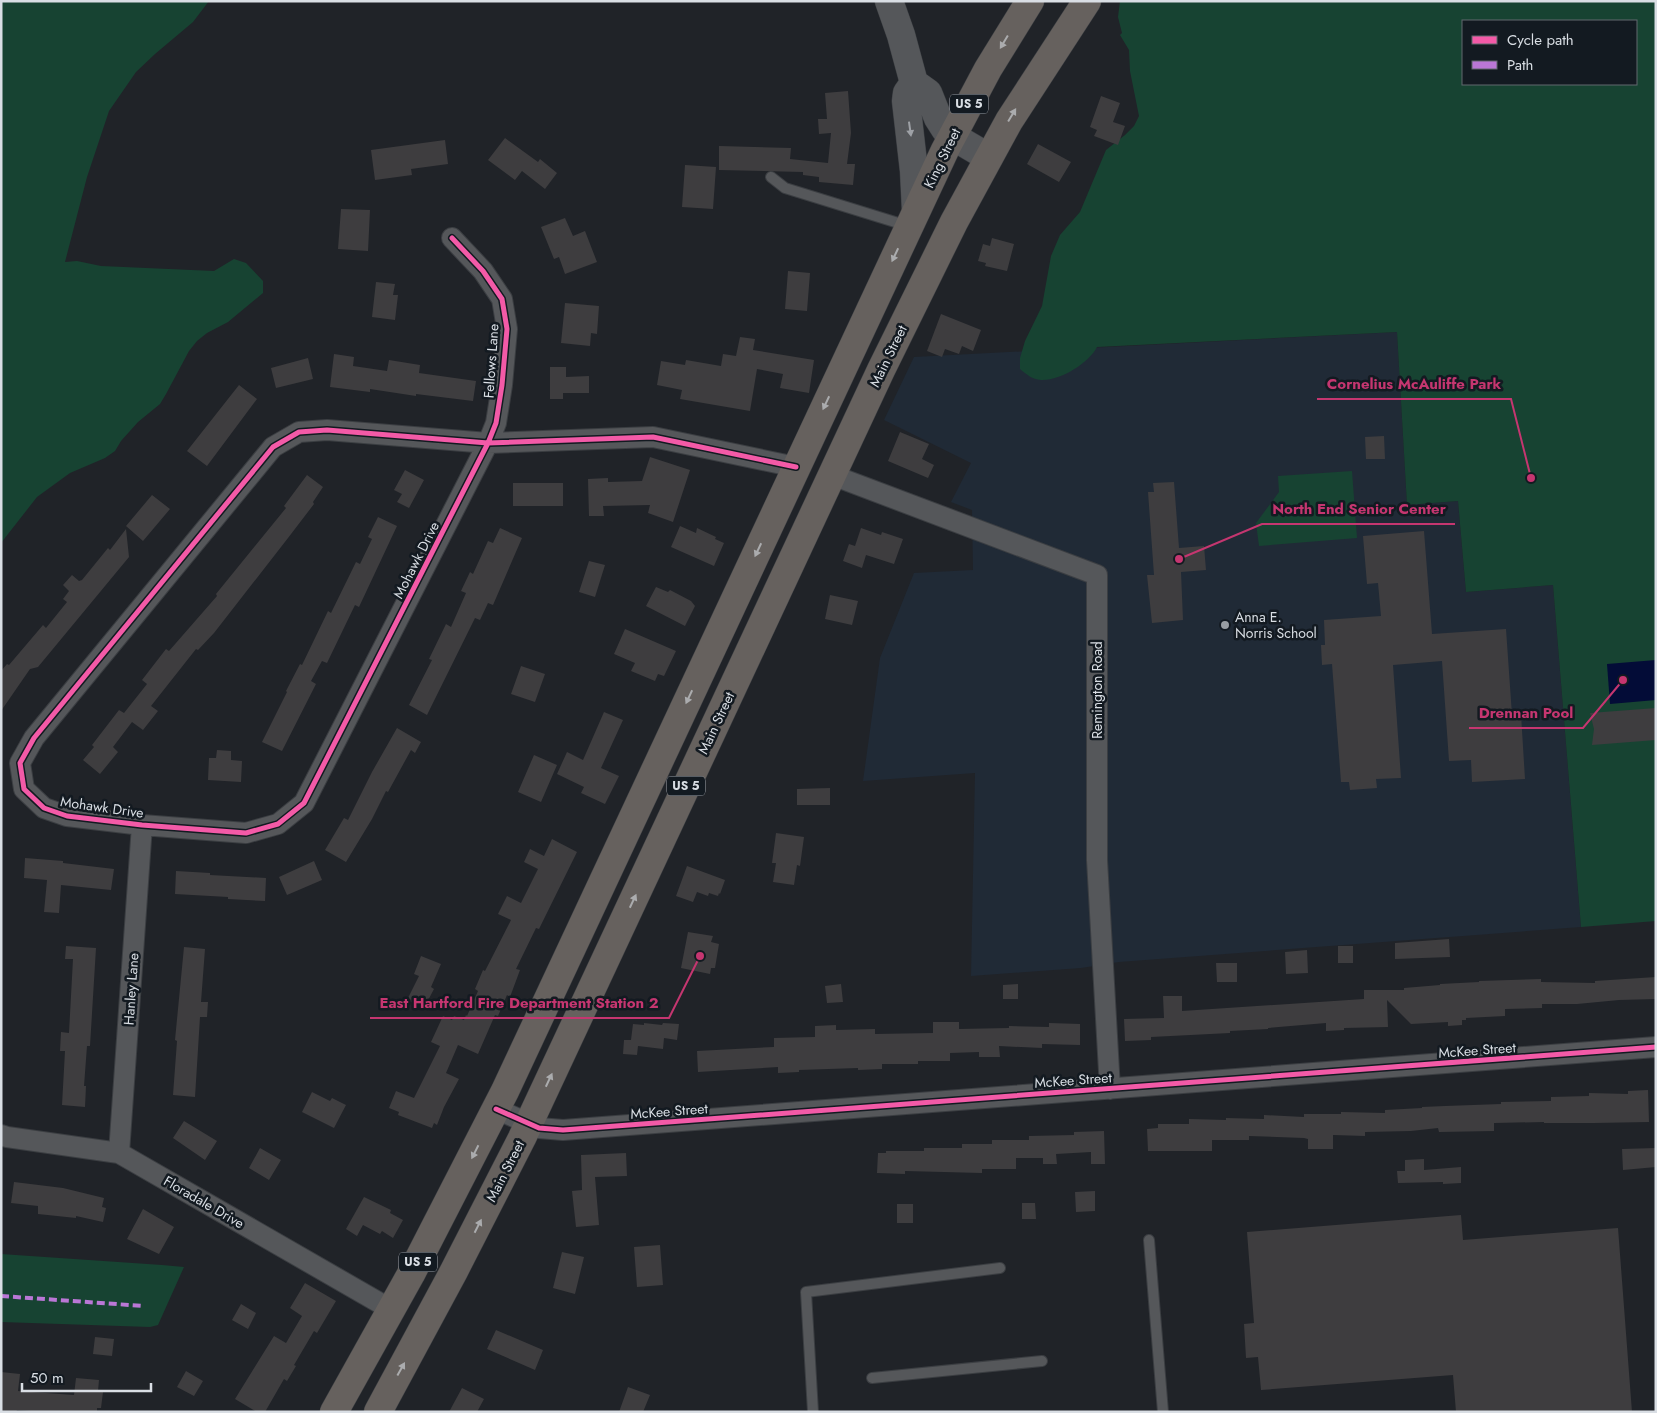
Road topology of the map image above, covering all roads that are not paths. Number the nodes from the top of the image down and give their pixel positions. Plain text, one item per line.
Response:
1 (889, 1) edge
2 (1030, 1) edge
3 (1086, 1) edge
4 (914, 83) junction
5 (952, 136) junction
6 (988, 157) junction
7 (771, 177) dead end
8 (912, 219) junction
9 (452, 238) dead end
10 (488, 444) junction
11 (796, 467) junction
12 (832, 475) junction
13 (142, 825) junction
14 (583, 924) junction
15 (615, 939) junction
16 (1656, 1047) edge
17 (1110, 1089) junction
18 (496, 1108) junction
19 (529, 1124) junction
20 (1, 1134) edge
21 (120, 1153) junction
22 (1149, 1240) dead end
23 (1000, 1268) dead end
24 (392, 1310) junction
25 (1042, 1361) dead end
26 (872, 1378) dead end
27 (334, 1412) edge
28 (378, 1412) edge
29 (814, 1412) edge
30 (1163, 1412) edge

1 - 4 street
2 -> 5 highway, King Street / US 5
6 -> 3 highway, US 5
4 - 5 street
4 -> 8 street
5 - 6 street
5 - 8 highway, King Street / US 5
6 - 12 highway, Main Street / US 5
7 - 8 lane
8 -> 11 highway, US 5
9 - 10 street, Fellows Lane
10 - 11 street, Mohawk Drive
10 - 13 street, Mohawk Drive
10 - 13 street, Mohawk Drive
11 -> 14 highway, US 5
15 -> 12 highway, Main Street / US 5
12 - 17 street, Remington Road
13 - 21 street, Hanley Lane
14 - 15 highway
14 - 18 highway, US 5
19 -> 15 highway, Main Street / US 5
16 - 17 street, McKee Street
17 - 19 street, McKee Street
18 - 19 street, McKee Street
18 -> 24 highway, US 5
28 -> 19 highway, Main Street / US 5
20 - 21 street, Floradale Drive
21 - 24 street, Floradale Drive
22 - 30 lane
23 - 29 lane
24 - 27 highway, US 5
25 - 26 lane

